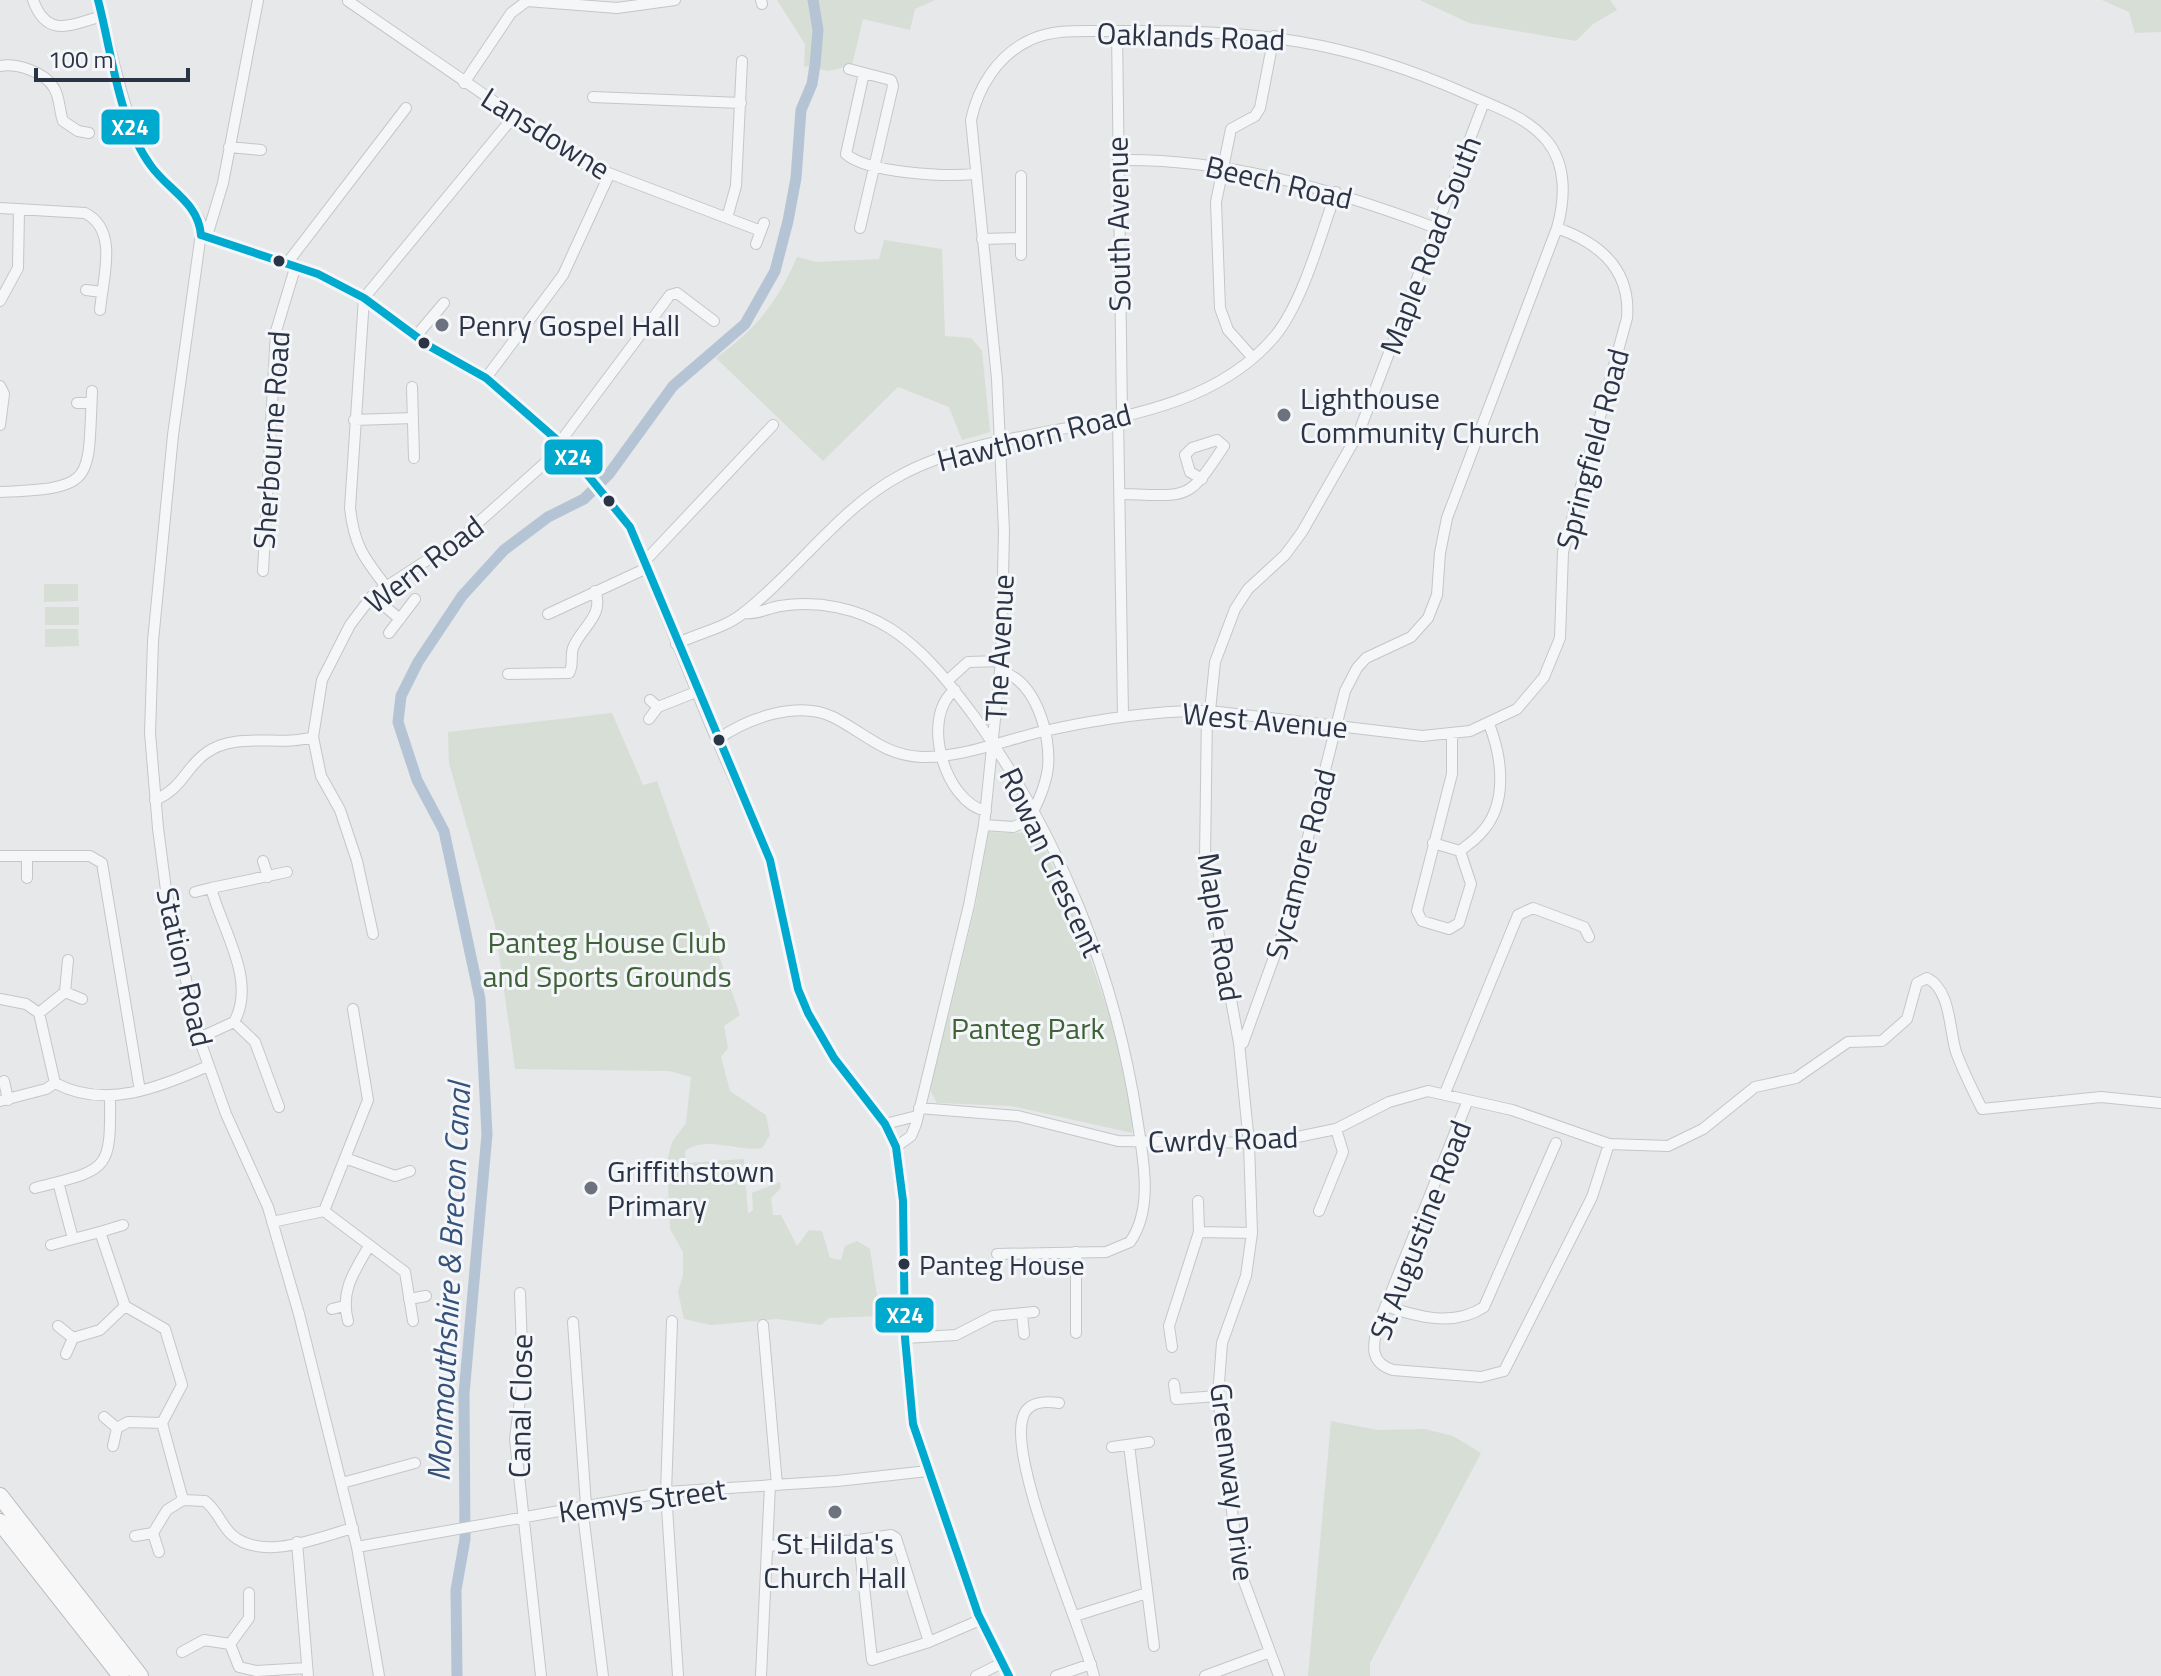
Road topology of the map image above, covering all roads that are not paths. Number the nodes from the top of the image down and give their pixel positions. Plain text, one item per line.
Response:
1 (33, 0) edge
2 (98, 0) edge
3 (258, 0) edge
4 (675, 0) edge
5 (346, 4) edge
6 (102, 16) junction
7 (1117, 31) junction
8 (1274, 36) junction
9 (742, 61) dead end
10 (0, 66) edge
11 (849, 69) dead end
12 (864, 73) junction
13 (464, 83) junction
14 (593, 97) dead end
15 (1484, 102) junction
16 (741, 103) junction
17 (406, 108) dead end
18 (514, 116) junction
19 (67, 125) junction
20 (89, 133) dead end
21 (970, 134) joint
22 (58, 136) dead end
23 (229, 147) junction
24 (261, 150) dead end
25 (1118, 160) junction
26 (876, 164) junction
27 (1222, 168) junction
28 (974, 174) junction
29 (609, 175) junction
30 (1021, 176) dead end
31 (1336, 192) junction
32 (0, 208) edge
33 (19, 210) junction
34 (727, 218) junction
35 (860, 228) dead end
36 (1436, 228) junction
37 (1557, 228) junction
38 (204, 236) junction
39 (1021, 238) junction
40 (982, 239) junction
41 (756, 244) dead end
42 (1021, 255) dead end
43 (292, 263) junction
44 (86, 290) dead end
45 (102, 292) junction
46 (0, 298) edge
47 (364, 298) junction
48 (444, 303) dead end
49 (100, 310) dead end
50 (714, 321) dead end
51 (416, 336) junction
52 (1253, 358) junction
53 (486, 378) junction
54 (0, 386) edge
55 (412, 387) dead end
56 (77, 403) dead end
57 (1120, 417) junction
58 (413, 418) junction
59 (354, 420) junction
60 (0, 425) edge
61 (773, 425) dead end
62 (999, 441) junction
63 (562, 444) junction
64 (414, 458) dead end
65 (1202, 479) junction
66 (0, 492) edge
67 (1121, 494) junction
68 (646, 565) junction
69 (263, 571) dead end
70 (385, 585) junction
71 (595, 591) junction
72 (372, 596) junction
73 (415, 599) dead end
74 (745, 613) junction
75 (548, 614) dead end
76 (400, 619) junction
77 (389, 633) dead end
78 (676, 644) junction
79 (1000, 666) junction
80 (508, 674) dead end
81 (951, 686) junction
82 (696, 692) junction
83 (1208, 711) junction
84 (1123, 715) junction
85 (649, 719) dead end
86 (1489, 724) junction
87 (1335, 725) junction
88 (1045, 731) junction
89 (1452, 734) junction
90 (313, 737) junction
91 (718, 739) junction
92 (993, 744) junction
93 (943, 755) junction
94 (155, 800) junction
95 (986, 811) junction
96 (1034, 811) junction
97 (984, 825) junction
98 (1433, 843) junction
99 (1460, 851) junction
100 (1, 856) edge
101 (27, 857) junction
102 (263, 861) dead end
103 (287, 872) dead end
104 (268, 877) junction
105 (27, 878) dead end
106 (211, 888) junction
107 (195, 892) dead end
108 (373, 934) dead end
109 (1589, 937) dead end
110 (68, 960) dead end
111 (65, 992) junction
112 (0, 999) edge
113 (82, 999) dead end
114 (353, 1009) dead end
115 (39, 1013) junction
116 (234, 1022) junction
117 (199, 1038) junction
118 (1239, 1043) junction
119 (208, 1066) junction
120 (4, 1081) dead end
121 (55, 1083) junction
122 (140, 1091) junction
123 (1445, 1093) junction
124 (110, 1095) junction
125 (4, 1100) edge
126 (1468, 1100) junction
127 (2161, 1103) edge
128 (279, 1107) dead end
129 (918, 1112) junction
130 (885, 1124) junction
131 (1336, 1129) junction
132 (1141, 1142) junction
133 (1249, 1143) junction
134 (1556, 1143) dead end
135 (1609, 1144) junction
136 (896, 1147) junction
137 (345, 1158) junction
138 (410, 1171) dead end
139 (58, 1182) junction
140 (35, 1188) dead end
141 (1198, 1201) dead end
142 (324, 1211) junction
143 (1319, 1211) dead end
144 (272, 1222) junction
145 (123, 1225) dead end
146 (100, 1232) junction
147 (1199, 1232) junction
148 (1252, 1233) junction
149 (73, 1239) junction
150 (51, 1245) dead end
151 (369, 1246) junction
152 (1076, 1252) junction
153 (997, 1254) dead end
154 (520, 1293) dead end
155 (426, 1296) dead end
156 (409, 1299) junction
157 (125, 1306) junction
158 (344, 1306) junction
159 (1386, 1306) junction
160 (332, 1309) dead end
161 (1034, 1312) dead end
162 (1022, 1314) junction
163 (348, 1321) dead end
164 (413, 1321) dead end
165 (672, 1321) dead end
166 (573, 1322) dead end
167 (763, 1325) dead end
168 (58, 1326) dead end
169 (1076, 1333) dead end
170 (1024, 1334) dead end
171 (73, 1338) junction
172 (905, 1338) junction
173 (1172, 1347) dead end
174 (66, 1354) dead end
175 (1174, 1384) dead end
176 (1218, 1396) junction
177 (1059, 1403) dead end
178 (104, 1417) dead end
179 (162, 1423) junction
180 (117, 1428) junction
181 (1149, 1442) dead end
182 (1129, 1445) junction
183 (113, 1446) dead end
184 (1112, 1447) dead end
185 (415, 1463) dead end
186 (928, 1471) junction
187 (342, 1483) junction
188 (773, 1485) junction
189 (666, 1492) junction
190 (0, 1496) edge
191 (183, 1500) junction
192 (584, 1506) junction
193 (521, 1518) junction
194 (0, 1522) edge
195 (353, 1528) junction
196 (153, 1533) junction
197 (135, 1536) dead end
198 (859, 1540) junction
199 (297, 1542) junction
200 (767, 1546) junction
201 (357, 1547) junction
202 (159, 1552) dead end
203 (249, 1593) dead end
204 (1147, 1593) junction
205 (1075, 1616) junction
206 (980, 1620) junction
207 (929, 1642) junction
208 (230, 1644) junction
209 (1154, 1646) dead end
210 (182, 1652) dead end
211 (1270, 1652) junction
212 (1002, 1663) junction
213 (1091, 1664) junction
214 (307, 1672) edge
215 (121, 1676) edge
216 (140, 1676) edge
217 (379, 1676) edge
218 (541, 1676) edge
219 (603, 1676) edge
220 (678, 1676) edge
221 (761, 1676) edge
222 (976, 1676) edge
223 (1009, 1676) edge
224 (1056, 1676) edge
225 (1094, 1676) edge
226 (1205, 1676) edge
227 (1279, 1676) edge

1 - 6 street
2 - 6 street
3 - 23 street, Station Road
4 - 13 street
5 - 13 street, Lansdowne
6 - 38 street
7 - 8 street, Oaklands Road
7 - 21 street, Oaklands Road
7 - 25 street, South Avenue
8 - 15 street, Oaklands Road
8 - 27 street
9 - 16 street
10 - 19 street
11 - 12 street
12 - 26 street
12 - 26 street
13 - 18 street, Lansdowne
14 - 16 street
15 - 36 street, Maple Road South
15 - 37 street, Oaklands Road
16 - 34 street
17 - 43 street, Sherbourne Road
18 - 29 street, Lansdowne
18 - 47 street
19 - 20 street
19 - 22 street
21 - 28 street, The Avenue
23 - 24 street
23 - 38 street, Station Road
25 - 27 street, Beech Road
25 - 57 street, South Avenue
26 - 28 street
26 - 35 street
27 - 31 street, Beech Road
27 - 52 street
28 - 40 street, The Avenue
29 - 34 street, Lansdowne
29 - 53 street
30 - 39 street
31 - 36 street, Beech Road
31 - 52 street, Hawthorn Road
32 - 33 street
33 - 45 street
33 - 46 street
34 - 41 street, Lansdowne
36 - 83 street, Maple Road South
37 - 86 street, Springfield Road
37 - 87 street, Sycamore Road
38 - 43 street
38 - 94 street, Station Road
39 - 40 street
39 - 42 street
40 - 62 street, The Avenue
43 - 47 street
43 - 69 street, Sherbourne Road
44 - 45 street
45 - 49 street
47 - 51 street
47 - 59 street
48 - 51 street
50 - 63 street, Wern Road
51 - 53 street
52 - 57 street, Hawthorn Road
53 - 63 street
54 - 60 street
55 - 58 street
56 - 66 street
57 - 62 street, Hawthorn Road
57 - 67 street, South Avenue
58 - 59 street
58 - 64 street
59 - 70 street
61 - 68 street
62 - 74 street, Hawthorn Road
62 - 79 street, The Avenue
63 - 68 street
63 - 70 street, Wern Road
65 - 65 street
65 - 67 street
67 - 84 street, South Avenue
68 - 71 street
68 - 78 street
70 - 72 street, Wern Road
71 - 75 street
71 - 80 street
72 - 76 street
72 - 90 street, Wern Road
73 - 76 street
74 - 78 street, Hawthorn Road
74 - 81 street, Rowan Crescent
76 - 77 street
78 - 82 street
79 - 81 street
79 - 88 street
79 - 92 street, The Avenue
81 - 92 street, Rowan Crescent
81 - 93 street
82 - 85 street
82 - 91 street
83 - 84 street, West Avenue
83 - 87 street, West Avenue
83 - 118 street, Maple Road
84 - 88 street, West Avenue
86 - 89 street, West Avenue
86 - 99 street
87 - 89 street, West Avenue
87 - 118 street, Sycamore Road
88 - 92 street, West Avenue
88 - 96 street
89 - 98 street
90 - 94 street
90 - 108 street, Wern Road
91 - 93 street, West Avenue
91 - 130 street
92 - 93 street, West Avenue
92 - 95 street, The Avenue
92 - 96 street, Rowan Crescent
93 - 95 street
94 - 117 street, Station Road
95 - 97 street, The Avenue
96 - 97 street
96 - 132 street, Rowan Crescent
97 - 129 street, The Avenue
98 - 99 street
98 - 99 street
100 - 101 street
101 - 105 street
101 - 122 street
102 - 104 street
103 - 104 street
104 - 106 street
106 - 107 street
106 - 116 street
109 - 123 street
110 - 111 street
111 - 113 street
111 - 115 street
112 - 115 street
114 - 137 street
115 - 121 street
116 - 117 street
116 - 128 street
117 - 119 street, Station Road
118 - 133 street, Maple Road
119 - 122 street
119 - 144 street, Station Road
120 - 125 street
121 - 124 street
121 - 125 street
122 - 124 street
123 - 126 street, Cwrdy Road
123 - 131 street, Cwrdy Road
124 - 139 street
126 - 135 street, Cwrdy Road
126 - 159 street, St Augustine Road
127 - 135 street, Cwrdy Road
129 - 130 street, Cwrdy Road
129 - 132 street, Cwrdy Road
129 - 136 street, The Avenue
130 - 136 street
131 - 133 street, Cwrdy Road
131 - 143 street
132 - 133 street, Cwrdy Road
132 - 152 street, Rowan Crescent
133 - 148 street, Greenway Drive
134 - 159 street
135 - 159 street, St Augustine Road
136 - 172 street
137 - 138 street
137 - 142 street
139 - 140 street
139 - 149 street
141 - 147 street
142 - 144 street
142 - 151 street
144 - 187 street, Station Road
145 - 146 street
146 - 149 street
146 - 157 street
147 - 148 street
147 - 173 street
148 - 176 street, Greenway Drive
149 - 150 street
151 - 156 street
151 - 158 street
152 - 153 street, Rowan Crescent
152 - 169 street
154 - 193 street, Canal Close
155 - 156 street
156 - 164 street
157 - 171 street
157 - 179 street
158 - 160 street
158 - 163 street
161 - 162 street
162 - 170 street
162 - 172 street
165 - 189 street
166 - 192 street
167 - 188 street
168 - 171 street
171 - 174 street
172 - 186 street
175 - 176 street
176 - 211 street, Greenway Drive
177 - 205 street
178 - 180 street
179 - 180 street
179 - 191 street
180 - 183 street
181 - 182 street
182 - 184 street
182 - 204 street
185 - 187 street
186 - 188 street, Kemys Street
186 - 206 street
187 - 195 street, Station Road
188 - 189 street, Kemys Street
188 - 200 street
189 - 192 street, Kemys Street
189 - 220 street
190 - 216 highway
191 - 196 street
191 - 199 street
192 - 193 street, Kemys Street
192 - 219 street
193 - 201 street, Kemys Street
193 - 218 street, Canal Close
194 - 215 highway
195 - 199 street
195 - 201 street, Station Road
196 - 197 street
196 - 202 street
198 - 200 street
198 - 207 street
198 - 207 street
199 - 214 street
200 - 221 street
201 - 217 street, Station Road
203 - 208 street
204 - 205 street
204 - 209 street
205 - 213 street
206 - 207 street
206 - 212 street
208 - 210 street
208 - 214 street
211 - 226 street
211 - 227 street, Greenway Drive
212 - 222 street
212 - 223 street
213 - 224 street
213 - 225 street

